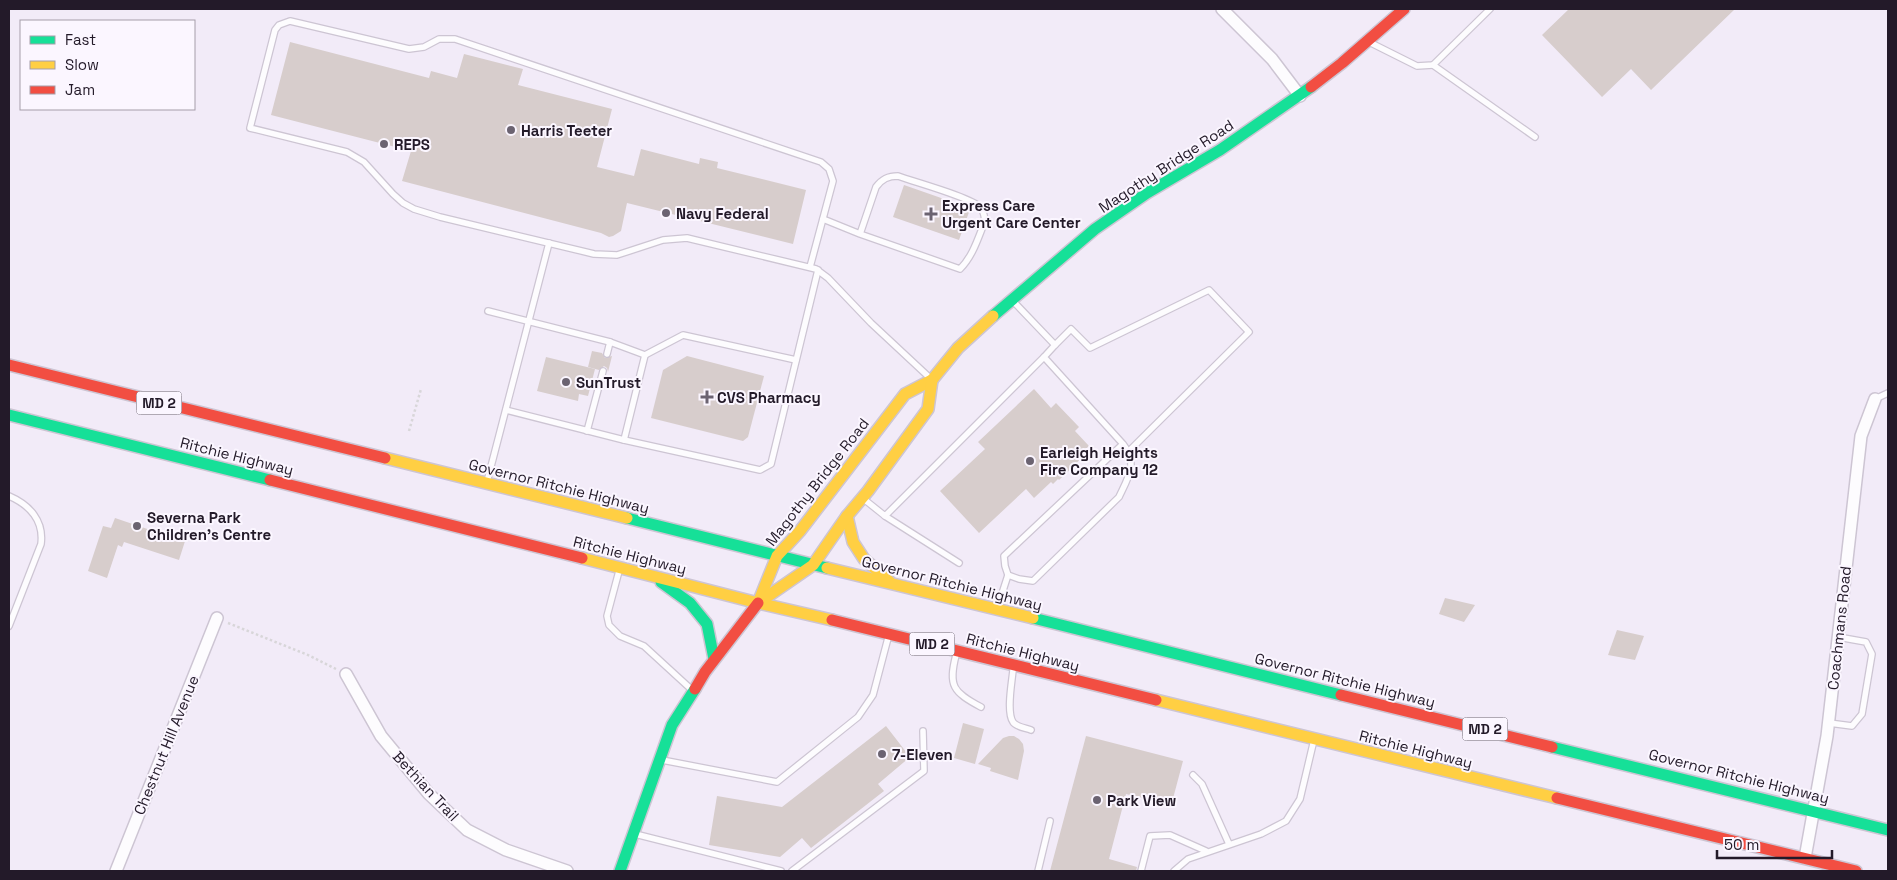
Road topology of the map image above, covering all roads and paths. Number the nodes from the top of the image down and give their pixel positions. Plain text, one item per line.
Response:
1 (1222, 9) edge
2 (1404, 9) edge
3 (1490, 9) edge
4 (1368, 41) junction
5 (1433, 65) junction
6 (1300, 96) junction
7 (1535, 137) dead end
8 (823, 219) junction
9 (860, 234) junction
10 (549, 243) junction
11 (810, 267) junction
12 (818, 270) junction
13 (1011, 299) junction
14 (488, 311) dead end
15 (529, 321) junction
16 (610, 342) junction
17 (1055, 345) junction
18 (607, 354) dead end
19 (645, 355) junction
20 (1044, 357) junction
21 (796, 360) junction
22 (9, 365) edge
23 (603, 371) dead end
24 (932, 380) junction
25 (421, 389) dead end
26 (1888, 393) edge
27 (1875, 399) joint
28 (506, 410) junction
29 (10, 416) edge
30 (409, 431) dead end
31 (587, 431) junction
32 (624, 440) junction
33 (1123, 444) junction
34 (1129, 451) junction
35 (487, 484) junction
36 (9, 496) edge
37 (862, 498) junction
38 (846, 516) junction
39 (885, 516) junction
40 (777, 556) junction
41 (959, 563) dead end
42 (813, 565) junction
43 (620, 568) junction
44 (1008, 575) junction
45 (653, 576) junction
46 (892, 584) junction
47 (758, 603) junction
48 (997, 610) junction
49 (217, 618) joint
50 (9, 626) edge
51 (889, 634) junction
52 (1838, 637) junction
53 (957, 651) junction
54 (714, 659) junction
55 (1014, 665) junction
56 (346, 674) joint
57 (692, 690) junction
58 (981, 707) dead end
59 (1829, 723) junction
60 (1031, 730) dead end
61 (923, 731) dead end
62 (1314, 739) junction
63 (659, 759) junction
64 (1193, 775) dead end
65 (1815, 810) junction
66 (1050, 821) dead end
67 (1888, 830) edge
68 (633, 834) junction
69 (1229, 844) junction
70 (1206, 851) junction
71 (1805, 858) junction
72 (116, 871) edge
73 (567, 871) edge
74 (620, 871) edge
75 (781, 871) edge
76 (792, 871) edge
77 (1038, 871) edge
78 (1141, 871) edge
79 (1174, 871) edge
80 (1856, 871) edge

1 - 6 street
2 - 4 main road, Magothy Bridge Road
3 - 5 lane
4 - 5 lane
4 - 6 main road, Magothy Bridge Road
5 - 7 lane
6 - 13 main road, Magothy Bridge Road
8 - 9 lane
8 - 10 lane
8 - 11 lane
9 - 9 lane
10 - 11 lane
10 - 15 lane
11 - 12 lane
12 - 21 lane
12 - 24 lane
13 - 17 lane
13 - 24 main road, Magothy Bridge Road
14 - 15 lane
15 - 16 lane
15 - 28 lane
16 - 18 lane
16 - 19 lane
17 - 20 lane
17 - 34 lane
19 - 21 lane
19 - 32 lane
20 - 33 lane
20 - 39 lane
21 - 32 lane
22 - 35 main road, Governor Ritchie Highway / MD 2
23 - 31 lane
24 - 37 main road
24 - 40 main road, Magothy Bridge Road
25 - 30 path
26 - 27 lane
27 - 52 street, Coachmans Road
28 - 31 lane
28 - 35 lane
29 - 43 main road, Ritchie Highway / MD 2
31 - 32 lane
33 - 34 lane
33 - 44 lane
34 - 44 lane
35 - 40 main road, Governor Ritchie Highway / MD 2
36 - 50 lane
37 - 38 main road
37 - 39 lane
38 - 42 main road
38 - 46 main road
39 - 41 lane
40 - 42 main road, Governor Ritchie Highway / MD 2
40 - 47 main road, Magothy Bridge Road
42 - 46 main road, Governor Ritchie Highway / MD 2
42 - 47 main road
43 - 45 main road, Ritchie Highway / MD 2
43 - 57 lane
44 - 48 lane
45 - 47 main road, Ritchie Highway / MD 2
45 - 54 main road
46 - 48 main road, Governor Ritchie Highway / MD 2
47 - 51 main road, Ritchie Highway / MD 2
47 - 54 main road
48 - 65 main road, Governor Ritchie Highway / MD 2
49 - 56 path
49 - 72 street, Chestnut Hill Avenue
51 - 53 main road, Ritchie Highway / MD 2
51 - 63 lane
52 - 59 street, Coachmans Road
52 - 59 lane
53 - 55 main road, Ritchie Highway / MD 2
53 - 58 lane
54 - 57 main road
55 - 60 lane
55 - 62 main road, Ritchie Highway / MD 2
56 - 73 street, Bethian Trail
57 - 63 main road
59 - 65 street, Coachmans Road
61 - 76 lane
62 - 69 lane
62 - 71 main road, Ritchie Highway / MD 2
63 - 68 main road
64 - 69 lane
65 - 67 main road, Governor Ritchie Highway / MD 2
65 - 71 street, Coachmans Road
66 - 77 lane
68 - 74 main road
68 - 75 lane
69 - 70 lane
70 - 78 lane
70 - 79 lane
71 - 80 main road, Ritchie Highway / MD 2

